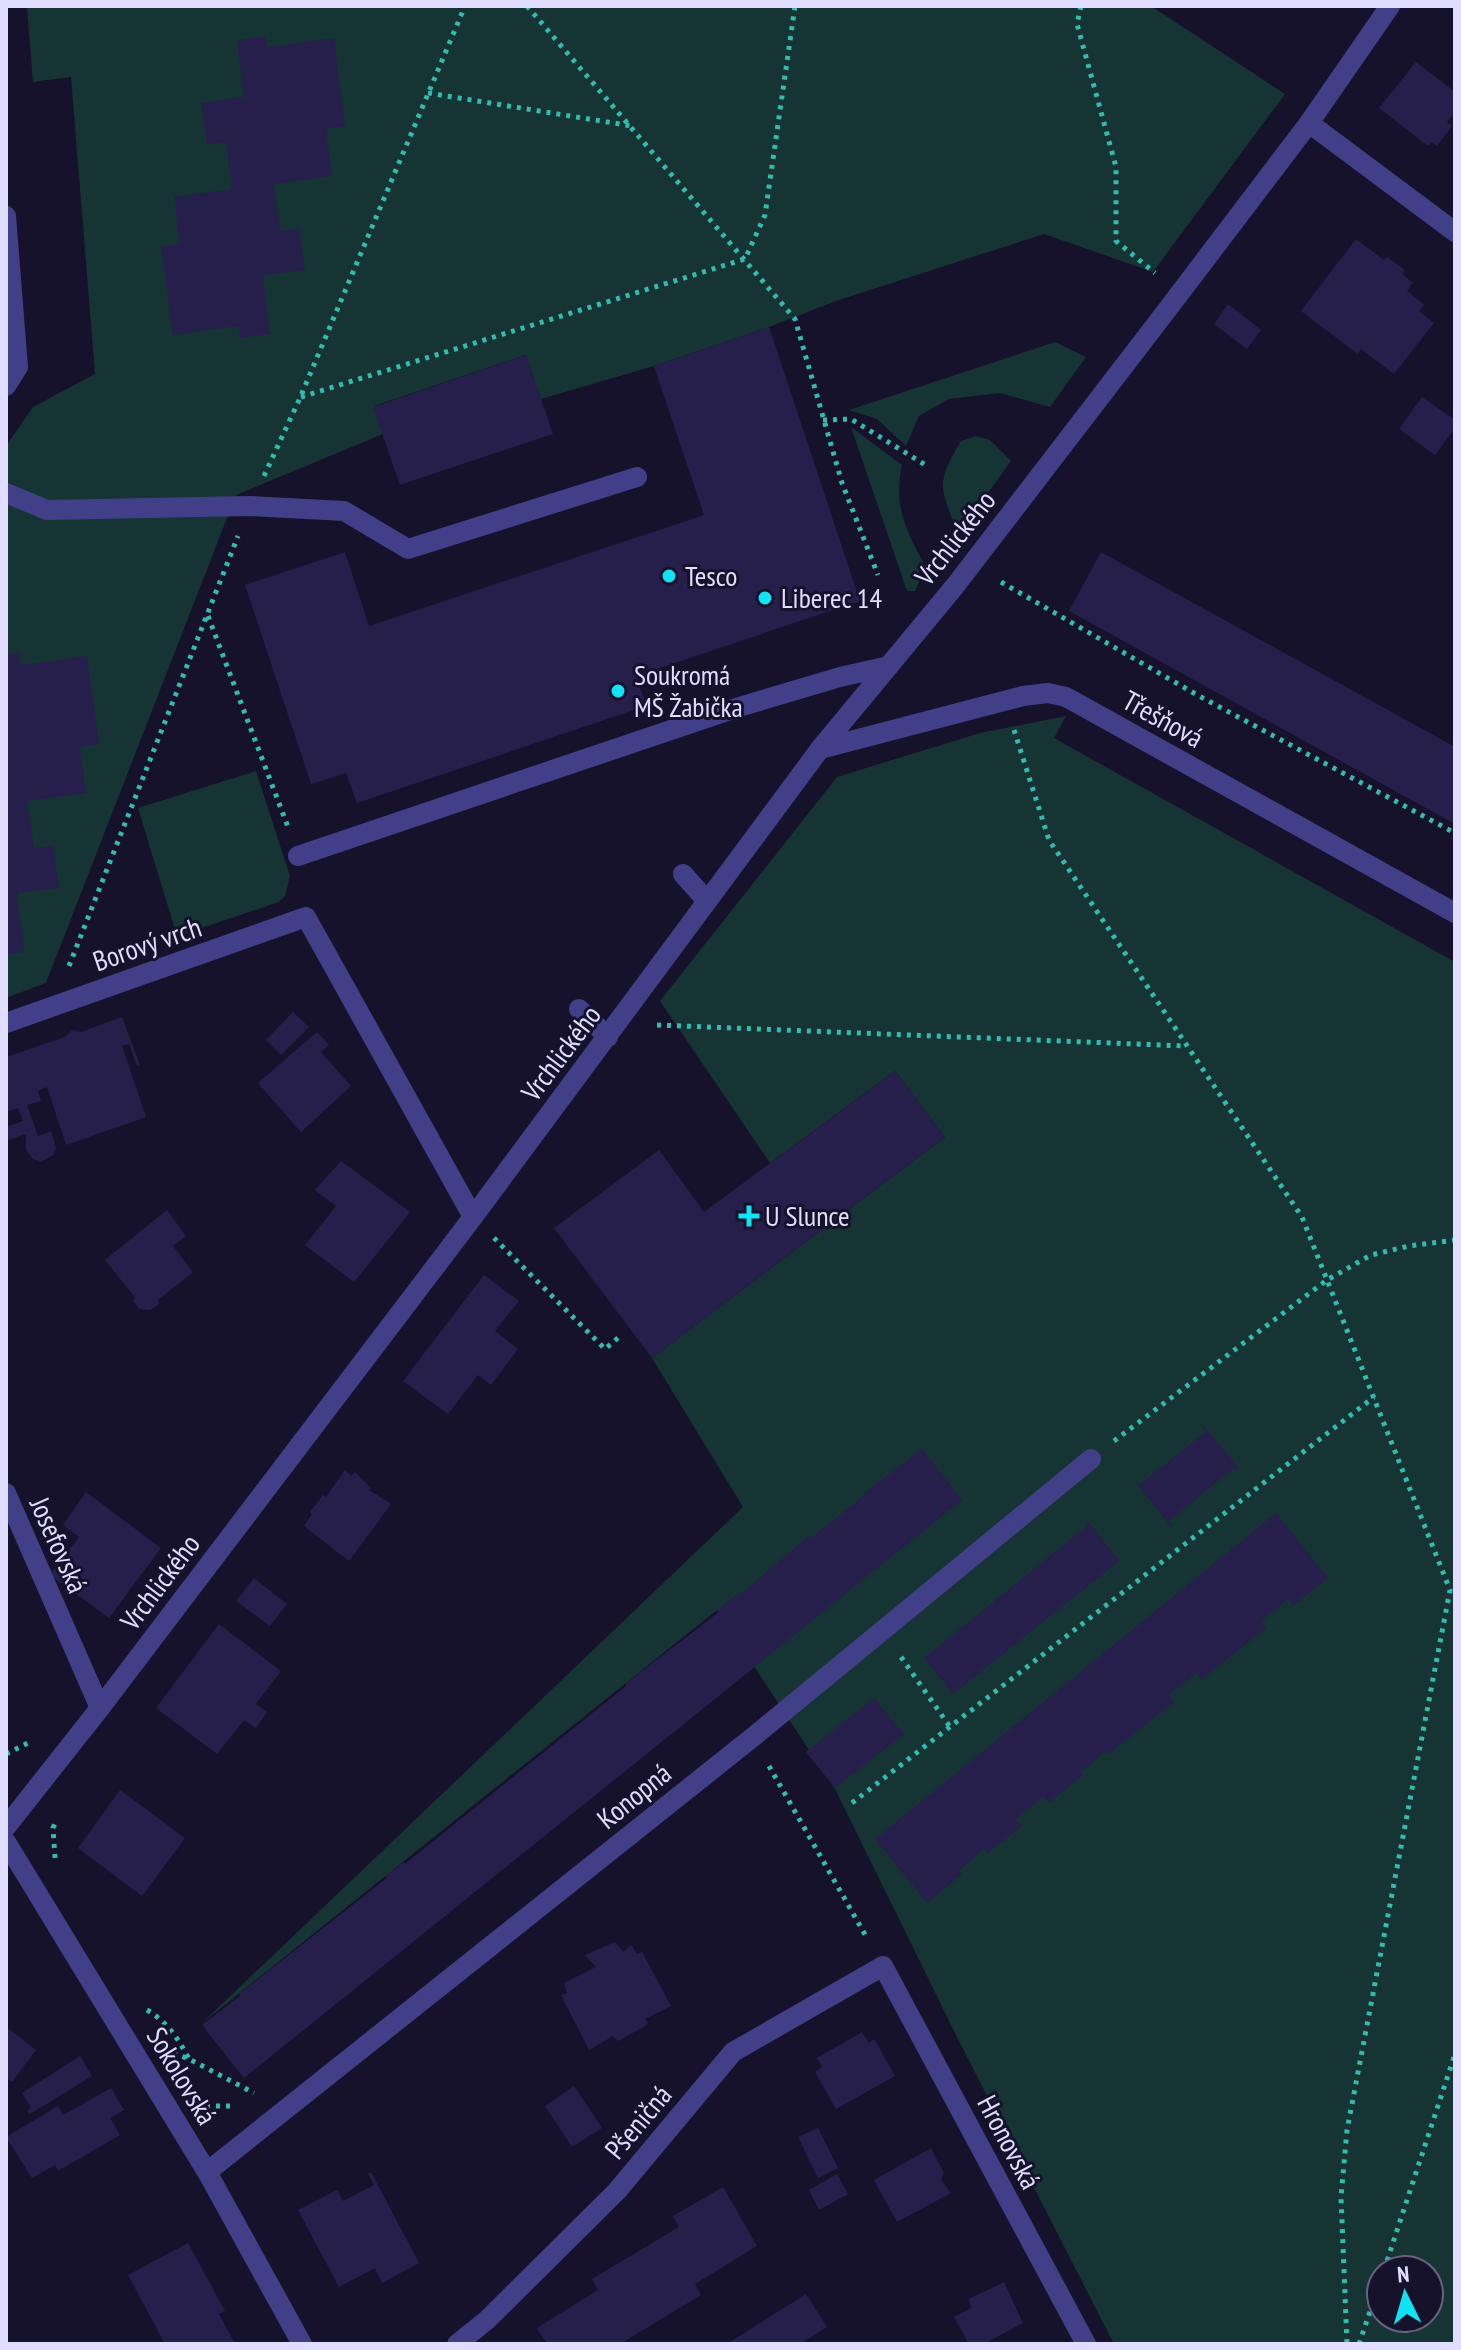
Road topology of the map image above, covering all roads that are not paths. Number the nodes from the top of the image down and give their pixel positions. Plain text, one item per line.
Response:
1 (1390, 6) edge
2 (1309, 123) junction
3 (6, 216) edge
4 (1455, 232) edge
5 (6, 386) edge
6 (637, 477) dead end
7 (6, 493) edge
8 (889, 666) junction
9 (820, 749) junction
10 (298, 856) road end
11 (683, 874) dead end
12 (707, 901) junction
13 (1455, 913) edge
14 (579, 1009) dead end
15 (6, 1023) edge
16 (613, 1030) junction
17 (473, 1217) junction
18 (1091, 1459) road end
19 (6, 1493) edge
20 (100, 1708) junction
21 (6, 1827) edge
22 (6, 1842) edge
23 (883, 1966) joint
24 (207, 2172) junction
25 (302, 2344) edge
26 (457, 2344) edge
27 (1086, 2344) edge

1 - 2 street, Vrchlického
2 - 4 street
2 - 8 street, Vrchlického
3 - 5 street
6 - 7 street
8 - 9 street, Vrchlického
8 - 10 street
9 - 12 street, Vrchlického
9 - 13 street, Třešňová
11 - 12 street
12 - 16 street, Vrchlického
14 - 16 street
15 - 17 street, Borový vrch
16 - 17 street, Vrchlického
17 - 20 street, Vrchlického
18 - 24 street, Konopná
19 - 20 street, Josefovská
20 - 21 street, Vrchlického
22 - 24 street, Sokolovská
23 - 26 street, Pšeničná
23 - 27 street, Hronovská
24 - 25 street, Sokolovská

